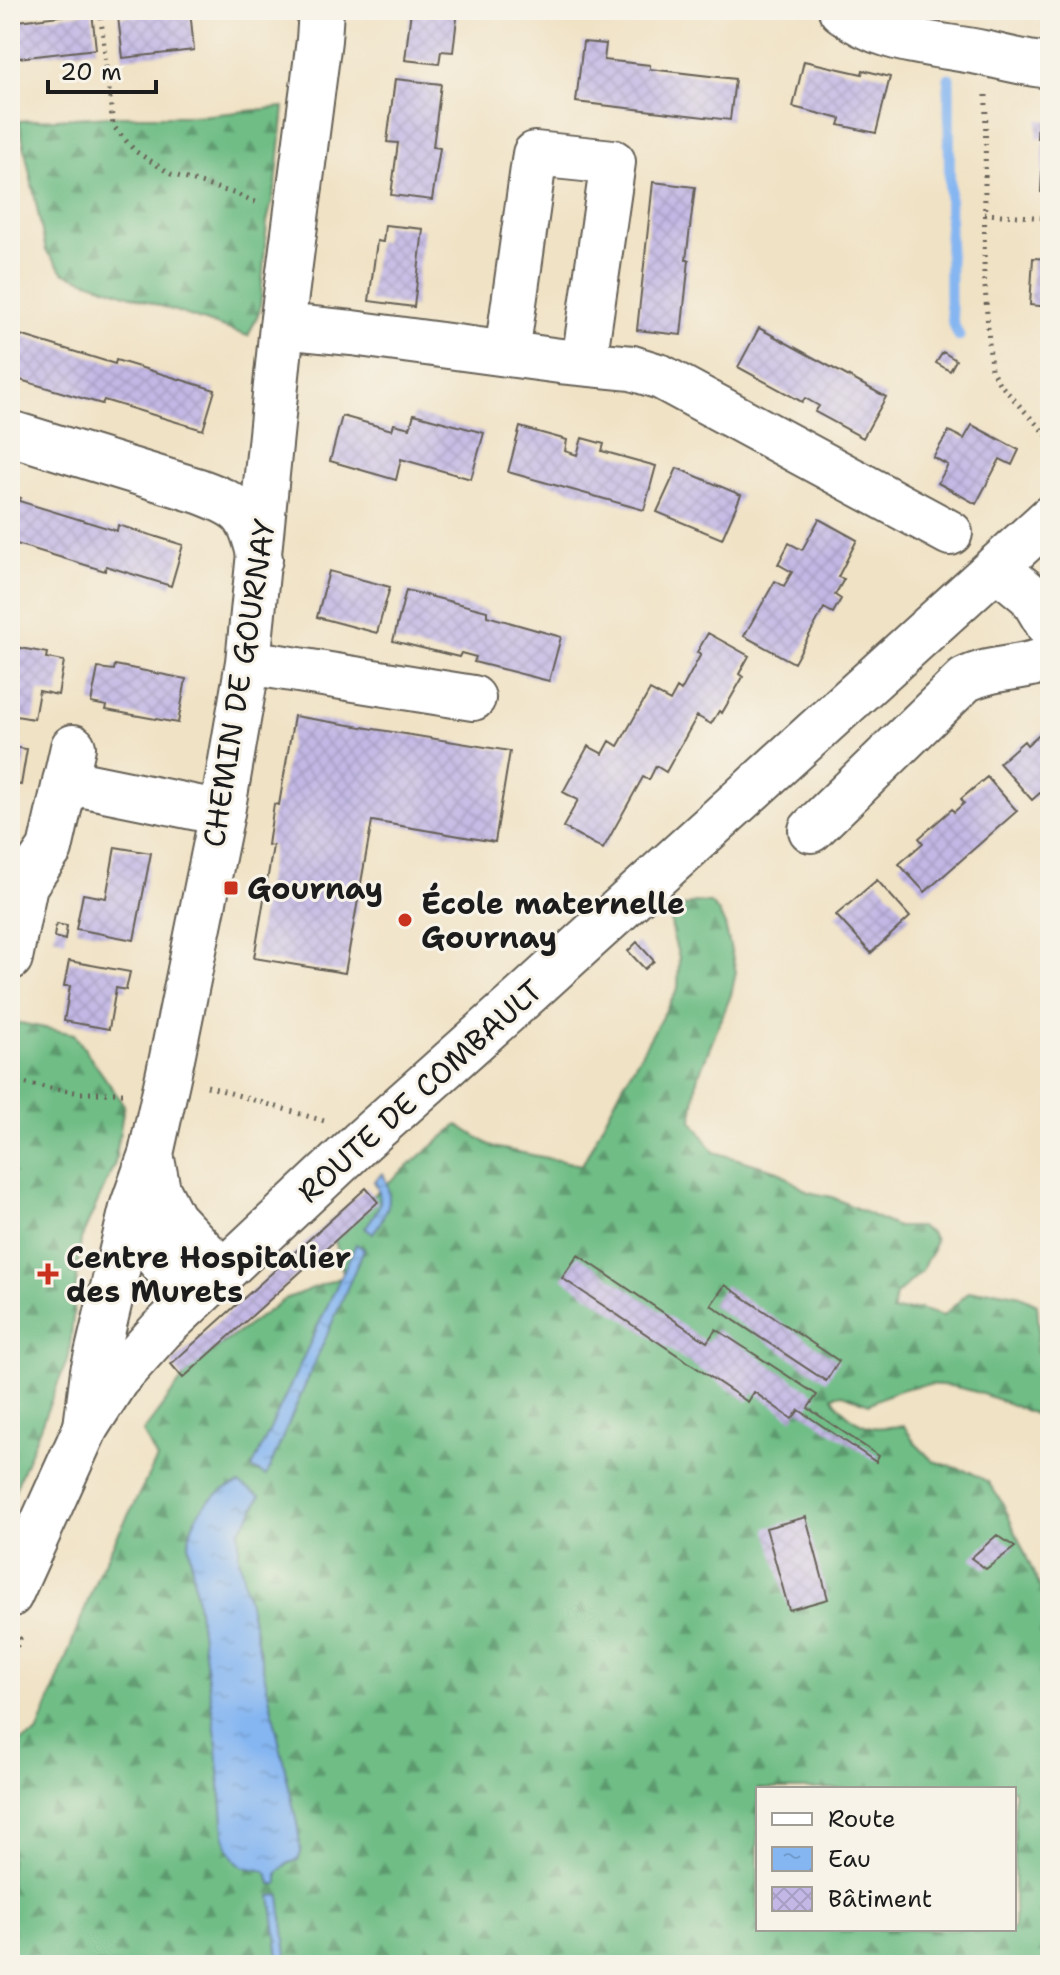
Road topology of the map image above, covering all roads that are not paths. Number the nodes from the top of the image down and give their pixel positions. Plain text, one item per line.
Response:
1 (321, 10) edge
2 (841, 10) edge
3 (1050, 66) edge
4 (282, 326) junction
5 (507, 353) junction
6 (584, 362) junction
7 (10, 433) edge
8 (270, 446) junction
9 (199, 491) junction
10 (1050, 518) edge
11 (950, 533) dead end
12 (260, 559) junction
13 (996, 567) junction
14 (1050, 628) edge
15 (1050, 658) edge
16 (248, 662) junction
17 (473, 698) dead end
18 (222, 813) junction
19 (811, 830) dead end
20 (10, 958) edge
21 (151, 1154) junction
22 (132, 1208) junction
23 (207, 1285) junction
24 (86, 1427) junction
25 (10, 1595) edge

1 - 4 street, CHEMIN DE GOURNAY
2 - 3 street
4 - 5 street
4 - 8 street, CHEMIN DE GOURNAY
5 - 6 street
5 - 6 street
6 - 11 street
7 - 9 street
8 - 9 street, CHEMIN DE GOURNAY
8 - 12 street, CHEMIN DE GOURNAY
9 - 12 street
10 - 13 street, ROUTE DE COMBAULT
12 - 16 street, CHEMIN DE GOURNAY
13 - 14 street
13 - 23 street, ROUTE DE COMBAULT
15 - 19 street
16 - 17 street
16 - 18 street, CHEMIN DE GOURNAY
18 - 20 street
18 - 21 street, CHEMIN DE GOURNAY
21 - 22 street, CHEMIN DE GOURNAY
21 - 23 street, CHEMIN DE GOURNAY
22 - 23 street
22 - 24 street, CHEMIN DE GOURNAY
23 - 24 street, ROUTE DE COMBAULT
24 - 25 street, ROUTE DE COMBAULT

